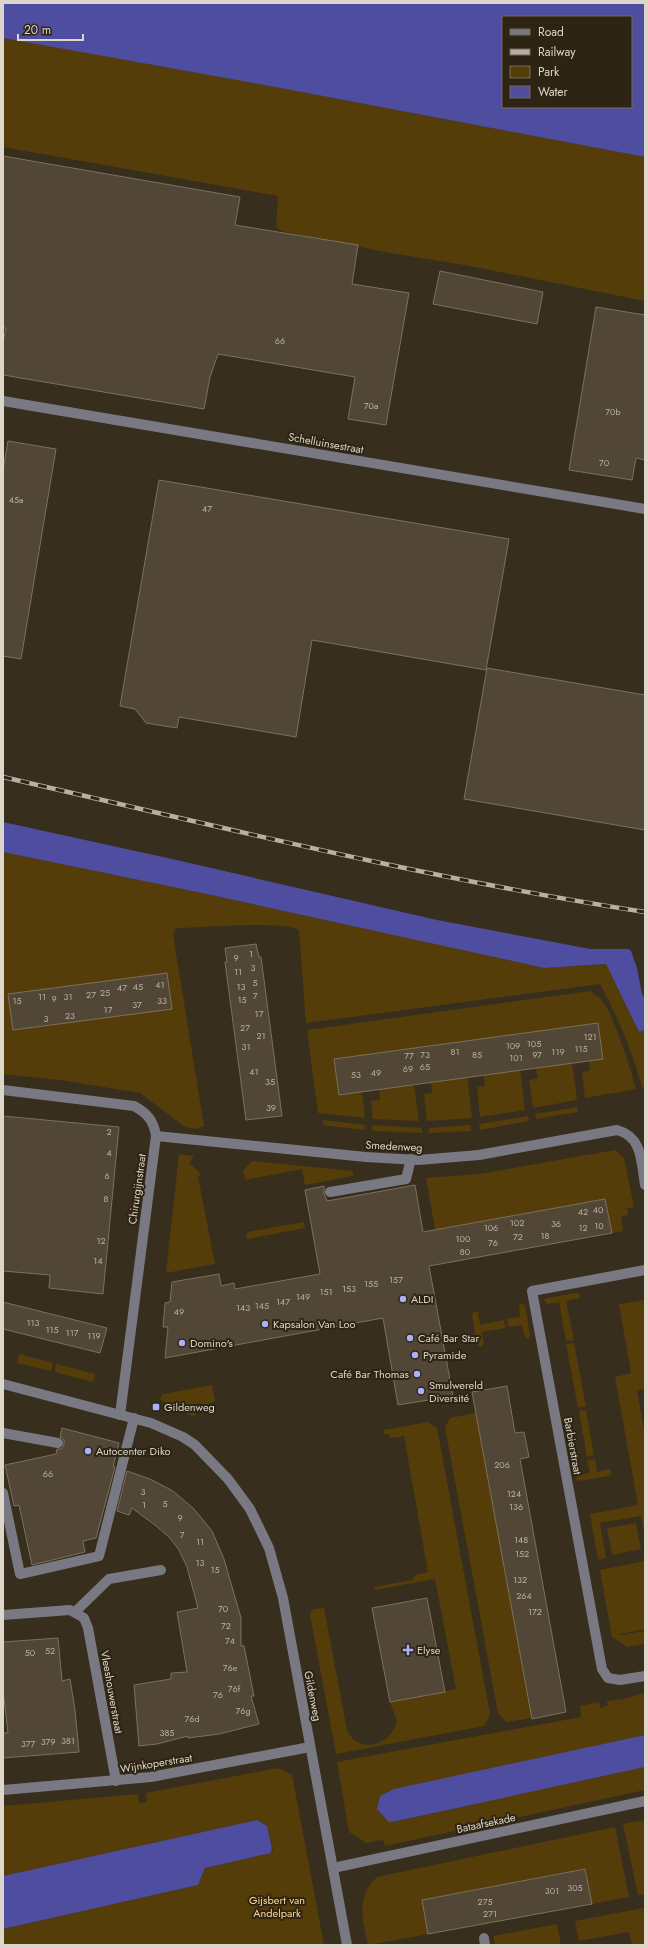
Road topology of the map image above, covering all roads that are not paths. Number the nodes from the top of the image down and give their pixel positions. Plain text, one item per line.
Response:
1 (3, 401) edge
2 (645, 509) edge
3 (3, 1090) edge
4 (156, 1136) junction
5 (411, 1159) junction
6 (645, 1185) edge
7 (330, 1192) dead end
8 (645, 1270) edge
9 (3, 1384) edge
10 (120, 1415) junction
11 (134, 1418) junction
12 (3, 1433) edge
13 (58, 1443) dead end
14 (3, 1493) edge
15 (161, 1570) dead end
16 (75, 1612) junction
17 (3, 1615) edge
18 (645, 1676) edge
19 (310, 1747) junction
20 (116, 1782) junction
21 (3, 1790) edge
22 (645, 1801) edge
23 (333, 1868) junction
24 (347, 1945) edge

1 - 2 street, Schelluinsestraat
3 - 4 street, Chirurgijnstraat
4 - 5 street, Smedenweg
4 - 10 street, Chirurgijnstraat
5 - 6 street, Smedenweg
5 - 7 street
8 - 18 street, Barbierstraat
9 - 10 street, Gildenweg
10 - 11 street, Gildenweg
11 - 14 street
11 - 19 street, Gildenweg
12 - 13 street
15 - 16 street
16 - 17 street
16 - 20 street, Vleeshouwerstraat
19 - 20 street, Wijnkoperstraat
19 - 23 street, Gildenweg
20 - 21 street, Wijnkoperstraat
22 - 23 street, Bataafsekade
23 - 24 street, Gildenweg

